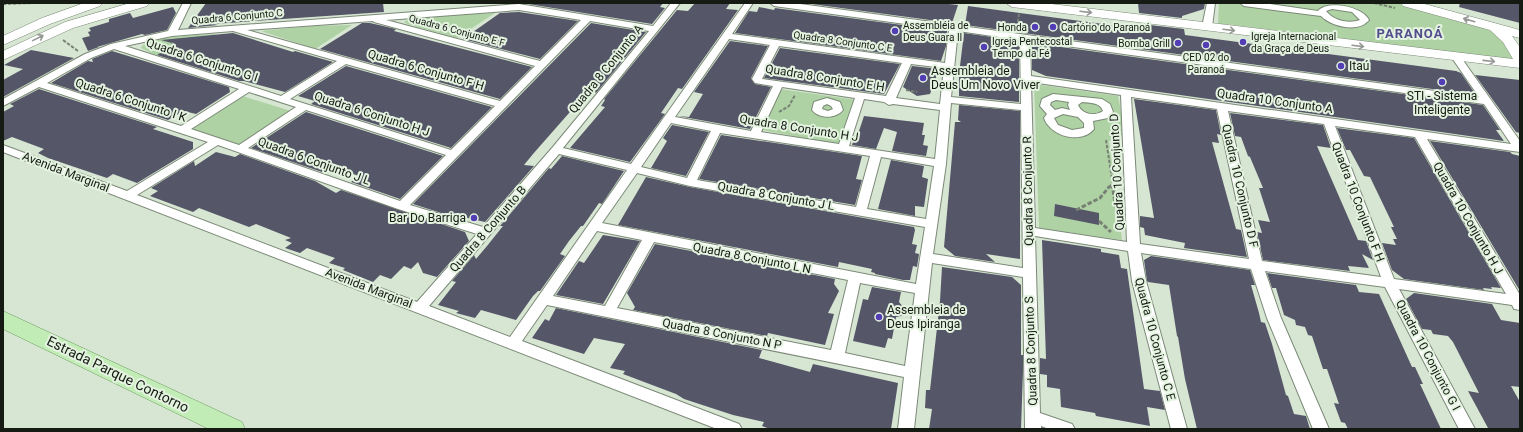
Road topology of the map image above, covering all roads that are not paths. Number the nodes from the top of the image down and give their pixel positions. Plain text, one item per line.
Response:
1 (96, 3) edge
2 (143, 3) edge
3 (187, 3) edge
4 (676, 3) edge
5 (749, 3) edge
6 (774, 3) edge
7 (1211, 3) edge
8 (1244, 3) edge
9 (1312, 3) edge
10 (1407, 3) edge
11 (1016, 4) edge
12 (520, 5) edge
13 (368, 17) junction
14 (588, 18) junction
15 (1207, 27) junction
16 (228, 28) junction
17 (954, 28) junction
18 (655, 29) junction
19 (169, 33) junction
20 (727, 36) junction
21 (1020, 37) junction
22 (1517, 38) edge
23 (3, 41) edge
24 (776, 43) junction
25 (114, 46) junction
26 (3, 56) edge
27 (1457, 58) junction
28 (1519, 60) edge
29 (344, 61) junction
30 (907, 61) junction
31 (540, 64) junction
32 (948, 66) junction
33 (1026, 78) junction
34 (37, 83) junction
35 (778, 85) junction
36 (248, 88) junction
37 (1126, 93) junction
38 (860, 97) junction
39 (282, 99) junction
40 (1075, 101) junction
41 (1486, 101) junction
42 (889, 102) junction
43 (3, 103) edge
44 (946, 104) junction
45 (501, 105) junction
46 (305, 106) junction
47 (1222, 107) junction
48 (1027, 108) junction
49 (1053, 114) junction
50 (1081, 115) junction
51 (669, 119) junction
52 (1328, 122) junction
53 (718, 129) junction
54 (182, 130) junction
55 (755, 134) junction
56 (1419, 135) junction
57 (217, 141) junction
58 (3, 148) edge
59 (843, 148) junction
60 (240, 149) junction
61 (1520, 149) edge
62 (556, 150) junction
63 (454, 154) junction
64 (876, 154) junction
65 (940, 163) junction
66 (632, 170) junction
67 (690, 182) junction
68 (128, 196) junction
69 (402, 206) junction
70 (861, 211) junction
71 (930, 224) junction
72 (594, 226) junction
73 (1029, 231) junction
74 (484, 232) junction
75 (650, 237) junction
76 (1134, 249) junction
77 (928, 258) junction
78 (1257, 266) junction
79 (1029, 273) junction
80 (855, 278) junction
81 (1389, 282) junction
82 (923, 290) junction
83 (543, 299) junction
84 (1519, 304) edge
85 (420, 308) junction
86 (608, 312) junction
87 (3, 319) edge
88 (513, 343) junction
89 (837, 357) junction
90 (911, 373) junction
91 (1033, 423) edge
92 (233, 429) edge
93 (734, 429) edge
94 (906, 429) edge
95 (1067, 429) edge
96 (1180, 429) edge
97 (1321, 429) edge
98 (1466, 429) edge

1 - 23 street
26 -> 2 street
3 - 19 street
4 - 18 street, Quadra 8 Conjunto A
5 - 20 street
6 - 17 street
7 - 15 street
8 - 9 street
22 -> 10 street
11 -> 15 street
12 - 13 street, Quadra 6 Conjunto C
12 - 14 street, Quadra 6 Conjunto C
13 - 16 street, Quadra 6 Conjunto C
13 - 31 street, Quadra 6 Conjunto E F
14 - 18 street, Quadra 6 Conjunto C
14 - 31 street
15 -> 27 street
16 - 19 street, Quadra 6 Conjunto C
16 - 29 street, Quadra 6 Conjunto F H
17 - 21 street
17 - 32 street
18 - 62 street, Quadra 8 Conjunto A
19 - 25 street, Quadra 6 Conjunto C
20 - 24 street, Quadra 8 Conjunto C E
20 - 51 street
21 - 33 street, Quadra 8 Conjunto R
21 - 41 street
22 - 28 street
24 - 30 street, Quadra 8 Conjunto C E
24 - 35 street, Quadra 8 Conjunto E H
25 - 34 street, Quadra 6 Conjunto C
25 - 36 street, Quadra 6 Conjunto G I
27 -> 28 street
27 - 41 street
29 - 39 street
29 - 45 street, Quadra 6 Conjunto F H
30 - 32 street, Quadra 8 Conjunto C E
30 - 42 street
31 - 45 street
32 - 44 street
33 - 37 street, Quadra 10 Conjunto A
33 - 48 street, Quadra 8 Conjunto R
34 - 43 street, Quadra 6 Conjunto C
34 - 54 street, Quadra 6 Conjunto I K
35 - 38 street, Quadra 8 Conjunto E H
35 - 55 street
36 - 39 street, Quadra 6 Conjunto G I
36 - 54 street
37 - 47 street, Quadra 10 Conjunto A
37 - 76 street, Quadra 10 Conjunto D
38 - 42 street, Quadra 8 Conjunto E H
38 - 59 street
39 - 46 street, Quadra 6 Conjunto H J
40 - 49 street
40 - 50 street
40 - 50 street
41 - 61 street
42 - 44 street, Quadra 8 Conjunto E H
44 - 48 street, Quadra 8 Conjunto E H
44 - 65 street
45 - 63 street
46 - 60 street
46 - 63 street, Quadra 6 Conjunto H J
47 - 52 street, Quadra 10 Conjunto A
47 - 78 street, Quadra 10 Conjunto D F
48 - 73 street, Quadra 8 Conjunto R
49 - 50 street
49 - 50 street
51 - 53 street, Quadra 8 Conjunto H J
51 - 66 street
52 - 56 street, Quadra 10 Conjunto A
52 - 81 street, Quadra 10 Conjunto F H
53 - 55 street, Quadra 8 Conjunto H J
53 - 67 street
54 - 57 street, Quadra 6 Conjunto I K
55 - 59 street, Quadra 8 Conjunto H J
56 - 61 street, Quadra 10 Conjunto A
56 - 84 street, Quadra 10 Conjunto H J
57 - 60 street, Quadra 6 Conjunto J L
57 - 68 street
58 - 68 street, Avenida Marginal
59 - 64 street, Quadra 8 Conjunto H J
60 - 69 street, Quadra 6 Conjunto J L
62 - 66 street, Quadra 8 Conjunto J L
62 - 74 street, Quadra 8 Conjunto B
63 - 69 street
64 - 65 street, Quadra 8 Conjunto H J
64 - 70 street
65 - 71 street
66 - 67 street, Quadra 8 Conjunto J L
66 - 72 street
67 - 70 street, Quadra 8 Conjunto J L
68 - 85 street, Avenida Marginal
69 - 74 street, Quadra 6 Conjunto J L
70 - 71 street, Quadra 8 Conjunto J L
71 - 77 street
72 - 75 street, Quadra 8 Conjunto L N
72 - 83 street
73 - 76 street
73 - 79 street, Quadra 8 Conjunto R
74 - 85 street, Quadra 8 Conjunto B
75 - 80 street, Quadra 8 Conjunto L N
75 - 86 street
76 - 78 street
76 - 96 street, Quadra 10 Conjunto C E
77 - 79 street
77 - 82 street
78 - 81 street
78 - 97 street, Quadra 10 Conjunto D F
79 - 91 street, Quadra 8 Conjunto S
80 - 82 street, Quadra 8 Conjunto L N
80 - 89 street
81 - 84 street
81 - 98 street, Quadra 10 Conjunto G I
82 - 90 street
83 - 86 street, Quadra 8 Conjunto N P
83 - 88 street
85 - 88 street, Avenida Marginal
86 - 89 street, Quadra 8 Conjunto N P
87 - 92 main road, Estrada Parque Contorno
88 - 93 street, Avenida Marginal
89 - 90 street, Quadra 8 Conjunto N P
90 - 94 street
91 - 95 street

